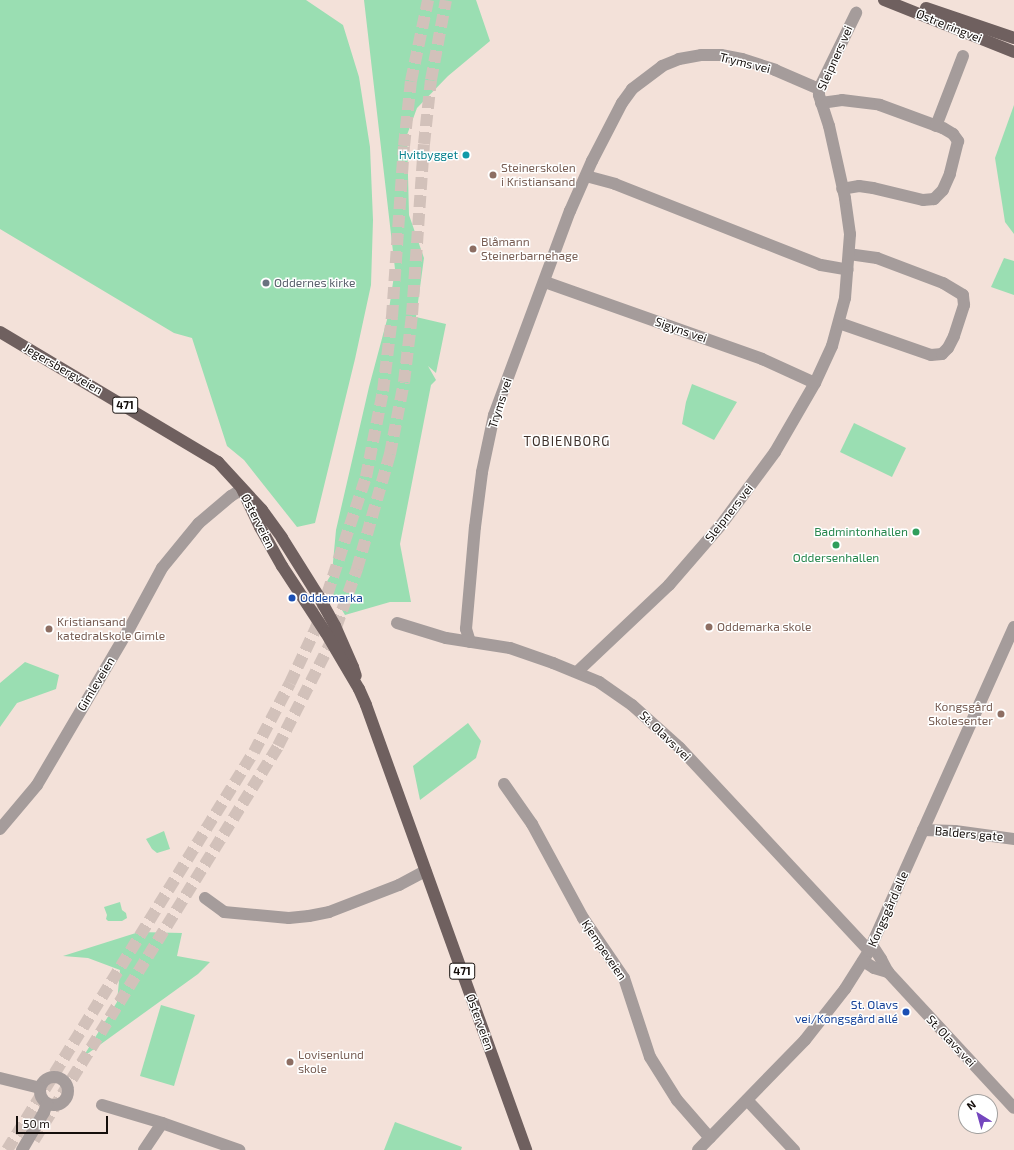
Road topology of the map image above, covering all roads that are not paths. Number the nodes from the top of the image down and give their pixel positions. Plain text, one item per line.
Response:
1 (884, 0) edge
2 (905, 0) edge
3 (856, 13) dead end
4 (1014, 38) edge
5 (1014, 52) edge
6 (964, 56) dead end
7 (819, 89) junction
8 (822, 103) junction
9 (936, 126) junction
10 (586, 176) junction
11 (842, 189) junction
12 (849, 254) junction
13 (848, 270) junction
14 (545, 282) junction
15 (839, 323) junction
16 (0, 332) edge
17 (815, 383) junction
18 (242, 489) junction
19 (398, 623) dead end
20 (1014, 627) edge
21 (470, 642) junction
22 (577, 672) junction
23 (504, 784) dead end
24 (0, 829) edge
25 (923, 830) junction
26 (1014, 839) edge
27 (425, 871) junction
28 (205, 898) dead end
29 (868, 952) junction
30 (888, 972) junction
31 (0, 1078) edge
32 (40, 1088) junction
33 (746, 1100) junction
34 (47, 1104) junction
35 (102, 1105) dead end
36 (1014, 1108) edge
37 (162, 1123) junction
38 (710, 1138) junction
39 (22, 1150) edge
40 (144, 1150) edge
41 (239, 1150) edge
42 (526, 1150) edge
43 (698, 1150) edge
44 (794, 1150) edge

1 - 5 main road, Østre ringvei
2 - 4 main road, Østre ringvei
3 - 7 street, Sleipners vei
6 - 9 street
7 - 8 street, Sleipners vei
7 - 10 street, Tryms vei
8 - 9 street, Sleipners vei
8 - 11 street, Sleipners vei
9 - 11 street, Sleipners vei
10 - 13 street
10 - 14 street, Tryms vei
11 - 12 street, Sleipners vei
12 - 13 street, Sleipners vei
12 - 15 street
13 - 15 street, Sleipners vei
14 - 17 street, Sigyns vei
14 - 21 street, Tryms vei
15 - 17 street, Sleipners vei
16 - 18 main road, Jegersbergveien / 471
17 - 22 street, Sleipners vei
18 - 24 street, Gimleveien
18 - 27 main road, Østerveien / 471
19 - 21 street, St. Olavs vei
20 - 25 street, Kongsgård alle
21 - 22 street, St. Olavs vei
22 - 29 street, St. Olavs vei
23 - 38 street, Kjempeveien
25 - 26 street, Balders gate
25 - 29 street, Kongsgård alle
27 - 28 street
27 - 42 main road, Østerveien / 471
29 - 30 street, St. Olavs vei
29 - 30 street, St. Olavs vei
29 - 33 street, Kongsgård alle
30 - 36 street, St. Olavs vei
31 - 32 street
32 - 34 street
32 - 34 street
33 - 38 street, Kongsgård alle
33 - 44 street
34 - 39 street
35 - 37 street
37 - 40 street
37 - 41 street
38 - 43 street, Kongsgård alle

